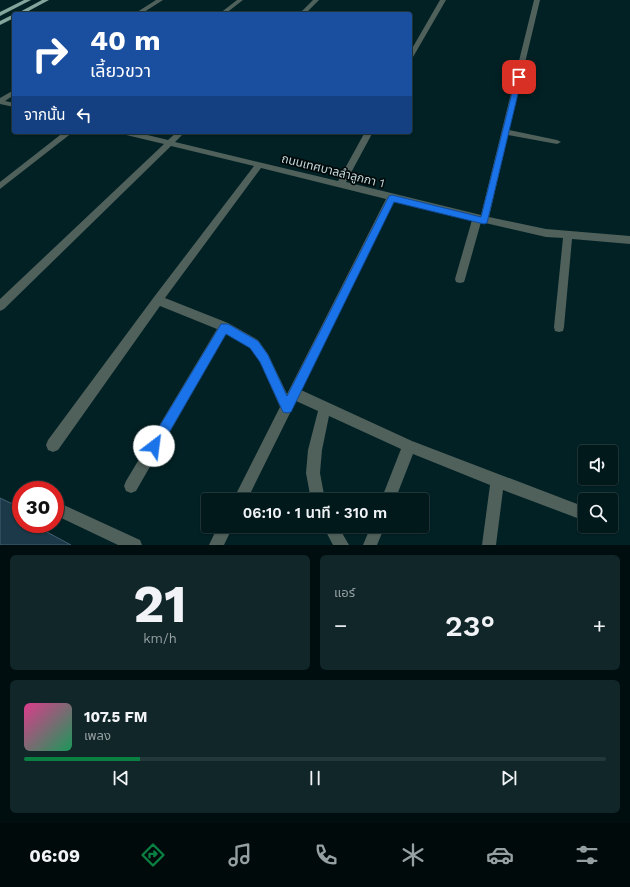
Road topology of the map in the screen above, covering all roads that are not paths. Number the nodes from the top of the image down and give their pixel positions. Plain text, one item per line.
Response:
1 (28, 0) edge
2 (46, 0) edge
3 (160, 0) edge
4 (240, 0) edge
5 (316, 0) edge
6 (443, 0) edge
7 (537, 0) edge
8 (23, 12) edge
9 (140, 12) edge
10 (225, 12) edge
11 (304, 12) edge
12 (0, 14) edge
13 (12, 17) edge
14 (0, 23) edge
15 (412, 54) edge
16 (12, 93) edge
17 (0, 101) edge
18 (12, 104) edge
19 (506, 132) junction
20 (66, 134) edge
21 (133, 134) edge
22 (179, 134) edge
23 (368, 134) edge
24 (557, 142) dead end
25 (170, 143) junction
26 (259, 165) junction
27 (340, 185) junction
28 (0, 186) edge
29 (392, 198) junction
30 (480, 220) junction
31 (568, 234) junction
32 (630, 240) edge
33 (460, 279) dead end
34 (158, 300) junction
35 (0, 306) edge
36 (558, 327) dead end
37 (224, 328) junction
38 (295, 394) junction
39 (325, 407) junction
40 (287, 408) junction
41 (53, 445) dead end
42 (409, 446) junction
43 (497, 481) junction
44 (131, 486) dead end
45 (244, 493) edge
46 (317, 493) edge
47 (391, 493) edge
48 (578, 511) edge
49 (64, 512) edge
50 (222, 533) edge
51 (334, 533) edge
52 (375, 533) edge
53 (135, 545) edge
54 (216, 545) edge
55 (342, 545) edge
56 (370, 545) edge
57 (489, 545) edge

1 - 12 main road
2 - 8 main road
3 - 9 street
4 - 10 street
5 - 11 street
6 - 15 street
7 - 19 street
13 - 14 main road
16 - 17 street
17 - 18 street
19 - 24 street
19 - 30 street
20 - 28 street
21 - 25 street, ถนนเทศบาลลำลูกกา 1
22 - 25 street
23 - 27 street
25 - 26 street, ถนนเทศบาลลำลูกกา 1
25 - 35 street
26 - 27 street, ถนนเทศบาลลำลูกกา 1
26 - 34 street
27 - 29 street, ถนนเทศบาลลำลูกกา 1
29 - 30 street, ถนนเทศบาลลำลูกกา 1
29 - 38 street
30 - 31 street, ถนนเทศบาลลำลูกกา 1
30 - 33 street
31 - 32 street, ถนนเทศบาลลำลูกกา 1
31 - 36 street
34 - 37 street
34 - 41 street
37 - 40 street
37 - 44 street
38 - 39 street
38 - 40 street
39 - 42 street
39 - 46 street
40 - 45 street
42 - 43 street
42 - 47 street
43 - 48 street
43 - 57 street
49 - 53 street
50 - 54 street
51 - 55 street
52 - 56 street

